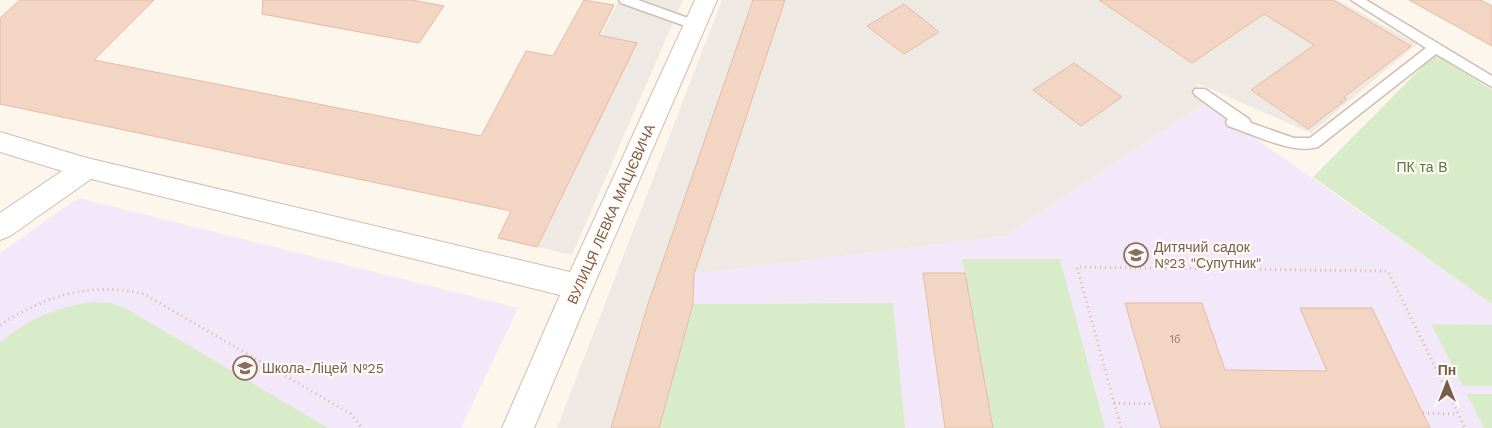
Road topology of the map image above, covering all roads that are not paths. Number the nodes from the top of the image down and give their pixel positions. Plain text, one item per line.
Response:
1 (625, 0) edge
2 (706, 0) edge
3 (1357, 0) edge
4 (695, 25) junction
5 (1436, 47) junction
6 (1492, 82) edge
7 (1200, 92) dead end
8 (1233, 122) dead end
9 (1252, 128) junction
10 (0, 142) edge
11 (87, 168) junction
12 (0, 228) edge
13 (578, 286) junction
14 (518, 428) edge

1 - 4 lane
2 - 4 street, ВУЛИЦЯ ЛЕВКА МАЦІЄВИЧА
3 - 5 lane
4 - 13 street, ВУЛИЦЯ ЛЕВКА МАЦІЄВИЧА
5 - 6 lane
5 - 9 lane
7 - 9 lane
8 - 9 lane
10 - 11 street
11 - 12 street
11 - 13 street
13 - 14 street, ВУЛИЦЯ ЛЕВКА МАЦІЄВИЧА

